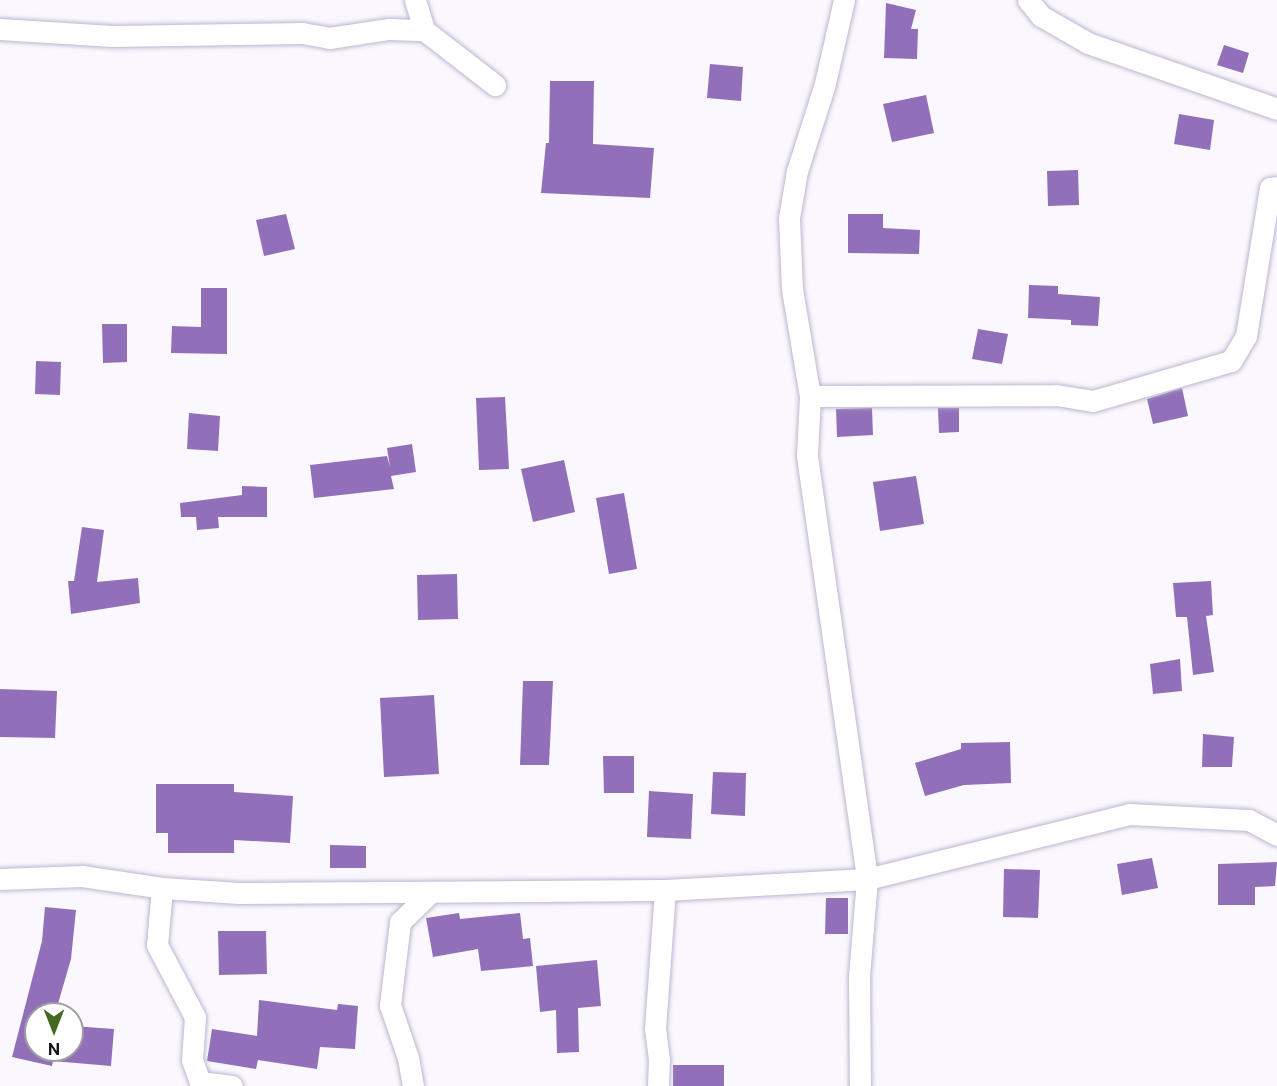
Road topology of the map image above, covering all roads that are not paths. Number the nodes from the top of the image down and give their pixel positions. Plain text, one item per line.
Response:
1 (415, 0) edge
2 (844, 0) edge
3 (1028, 0) edge
4 (0, 29) edge
5 (424, 30) junction
6 (495, 85) dead end
7 (1277, 109) edge
8 (1277, 187) edge
9 (810, 396) junction
10 (1277, 835) edge
11 (0, 879) edge
12 (867, 879) junction
13 (162, 888) junction
14 (665, 890) junction
15 (431, 892) junction
16 (232, 1086) edge
17 (413, 1086) edge
18 (658, 1086) edge
19 (860, 1086) edge

1 - 5 street
2 - 9 street
3 - 7 street
4 - 5 street
5 - 6 street
8 - 9 street
9 - 12 street
10 - 12 street
11 - 13 street
12 - 14 street
12 - 19 street
13 - 15 street
13 - 16 street
14 - 15 street
14 - 18 street
15 - 17 street

